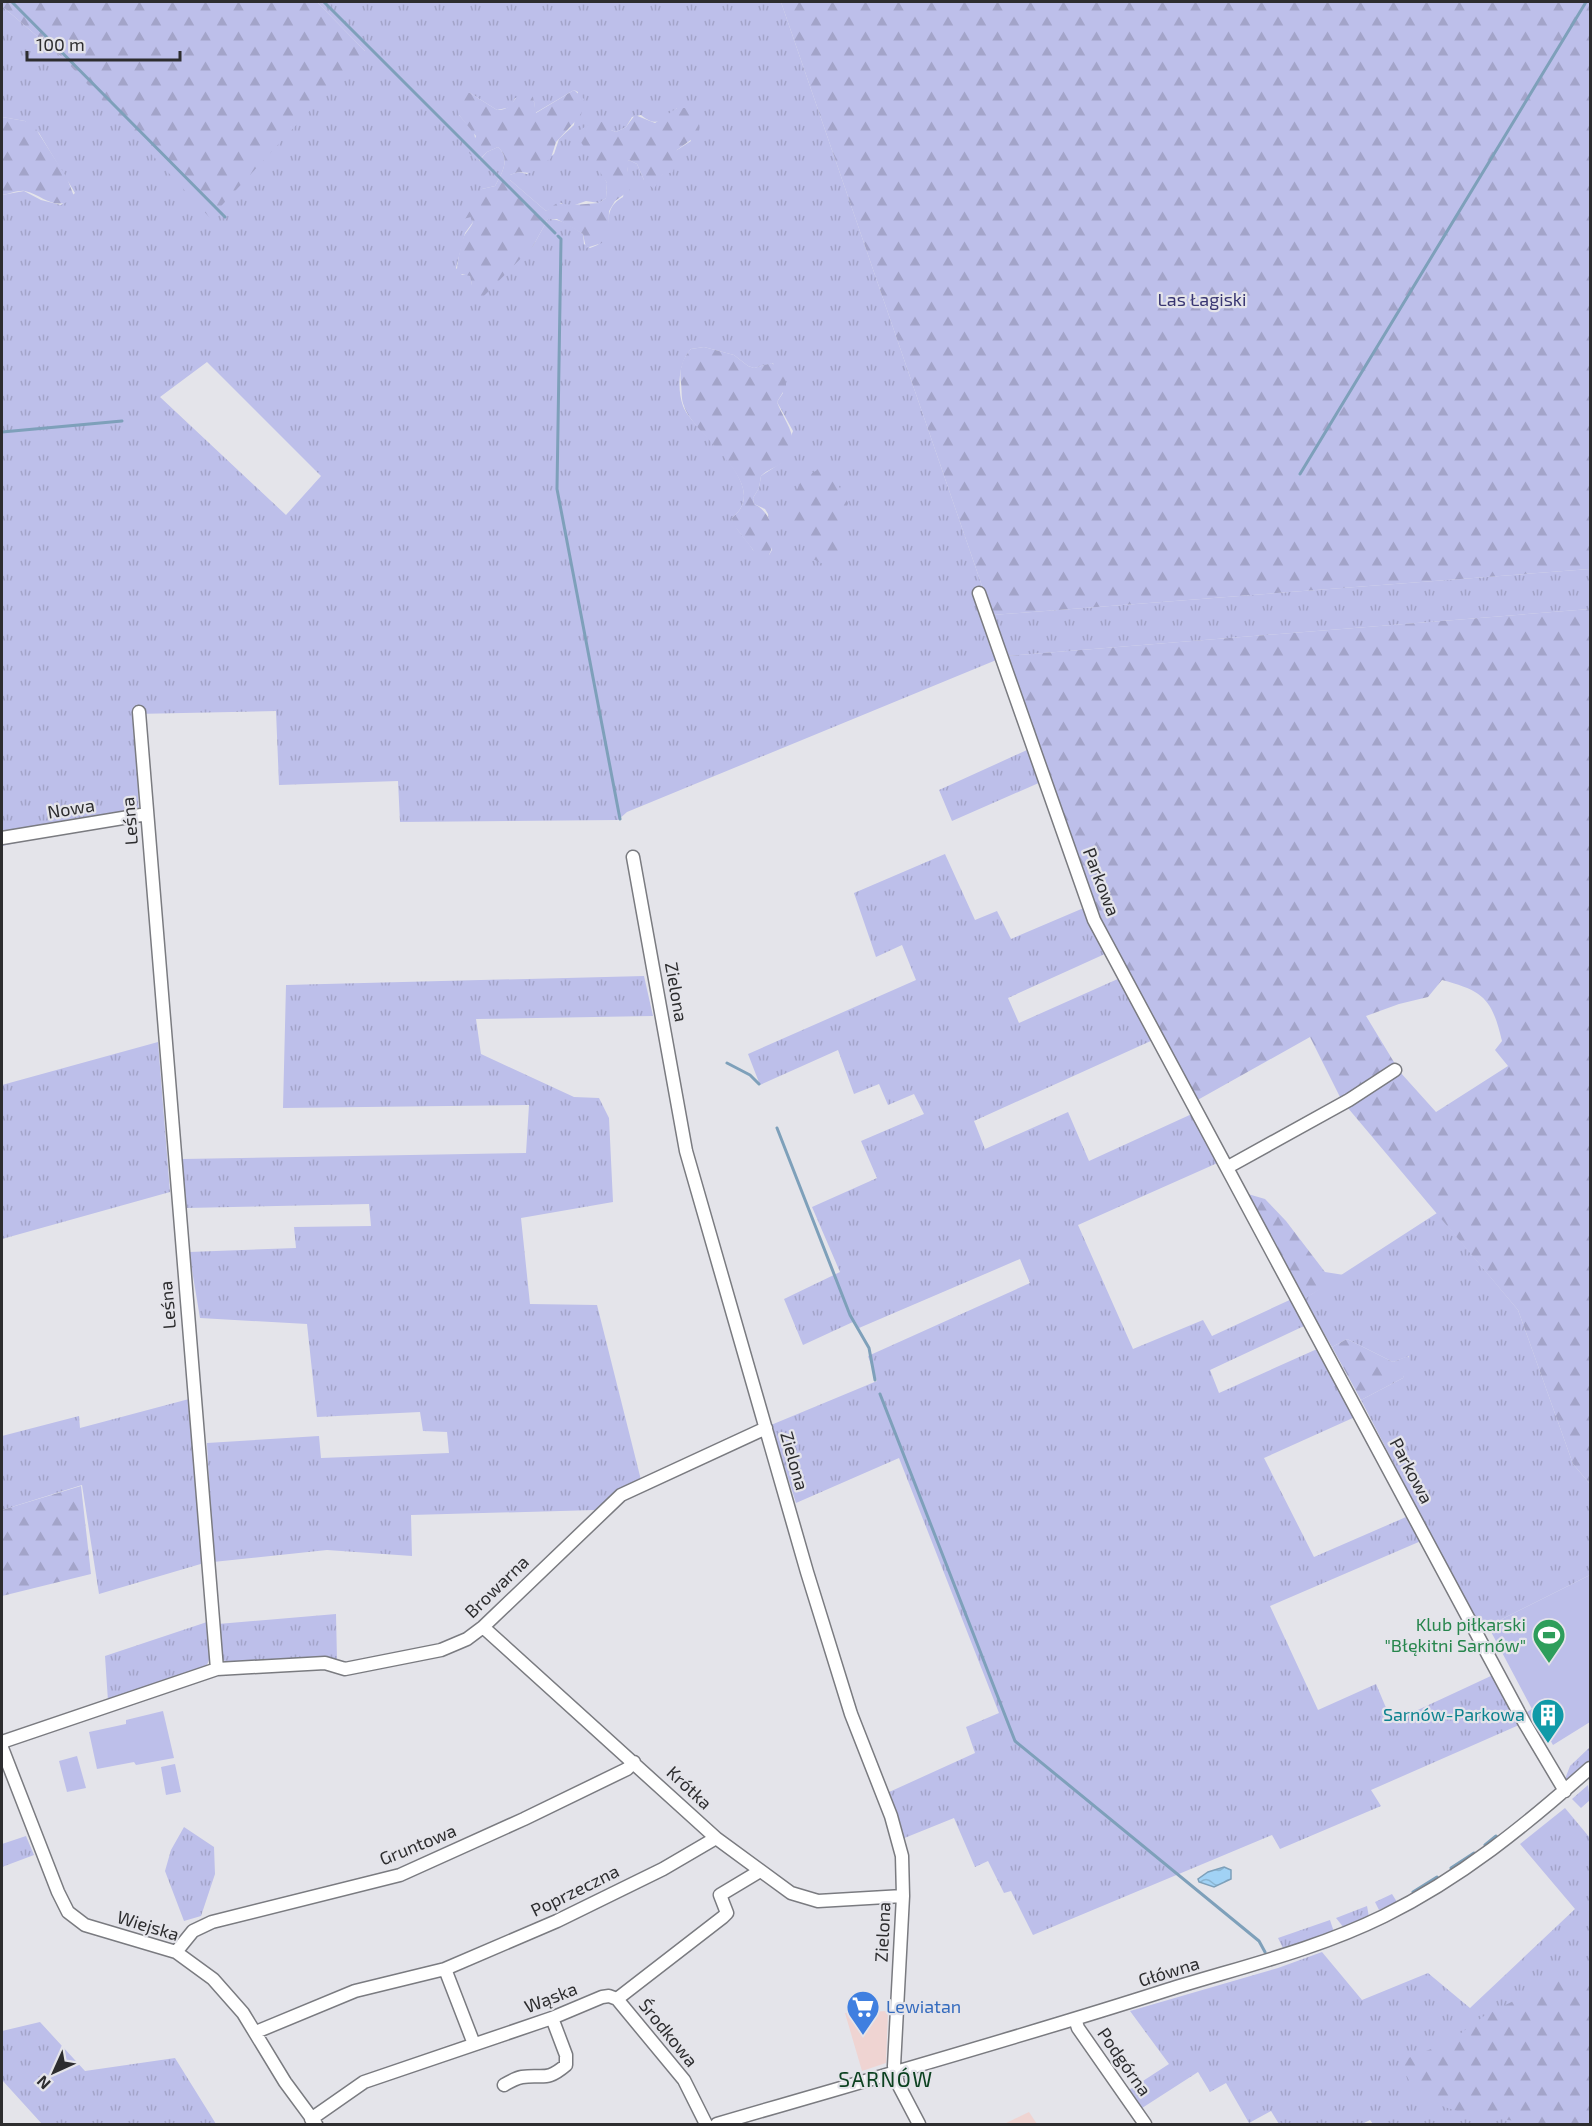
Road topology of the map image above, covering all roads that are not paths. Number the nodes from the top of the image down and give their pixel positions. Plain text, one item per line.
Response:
1 (979, 593) dead end
2 (139, 712) dead end
3 (147, 814) junction
4 (2, 838) edge
5 (633, 857) dead end
6 (1395, 1070) dead end
7 (1228, 1167) junction
8 (766, 1428) junction
9 (483, 1627) junction
10 (217, 1669) junction
11 (2, 1742) edge
12 (2, 1748) edge
13 (634, 1762) junction
14 (1590, 1768) edge
15 (1565, 1791) junction
16 (716, 1838) junction
17 (760, 1871) junction
18 (903, 1896) junction
19 (176, 1952) junction
20 (445, 1969) junction
21 (616, 1999) junction
22 (552, 2018) junction
23 (1075, 2019) junction
24 (256, 2032) junction
25 (474, 2044) junction
26 (895, 2073) junction
27 (504, 2085) dead end
28 (314, 2122) edge
29 (706, 2124) edge
30 (717, 2124) edge
31 (919, 2124) edge
32 (1145, 2124) edge

1 - 7 street, Parkowa
2 - 3 street, Leśna
3 - 4 street, Nowa
3 - 10 street, Leśna
5 - 8 street, Zielona
6 - 7 street
7 - 15 street, Parkowa
8 - 9 street, Browarna
8 - 18 street, Zielona
9 - 10 street, Browarna
9 - 13 street, Krótka
10 - 11 street
12 - 19 street, Wiejska
13 - 16 street, Krótka
13 - 19 street, Gruntowa
14 - 15 street, Główna
15 - 23 street, Główna
16 - 17 street, Krótka
16 - 20 street, Poprzeczna
17 - 18 street, Krótka
17 - 21 street, Wąska
18 - 26 street, Zielona
19 - 24 street, Wiejska
20 - 24 street, Poprzeczna
20 - 25 street
21 - 22 street, Wąska
21 - 29 street, Środkowa
22 - 25 street, Wąska
22 - 27 street
23 - 26 street, Główna
23 - 32 street, Podgórna
24 - 28 street, Wiejska
25 - 28 street, Wąska
26 - 30 street, Główna
26 - 31 street

